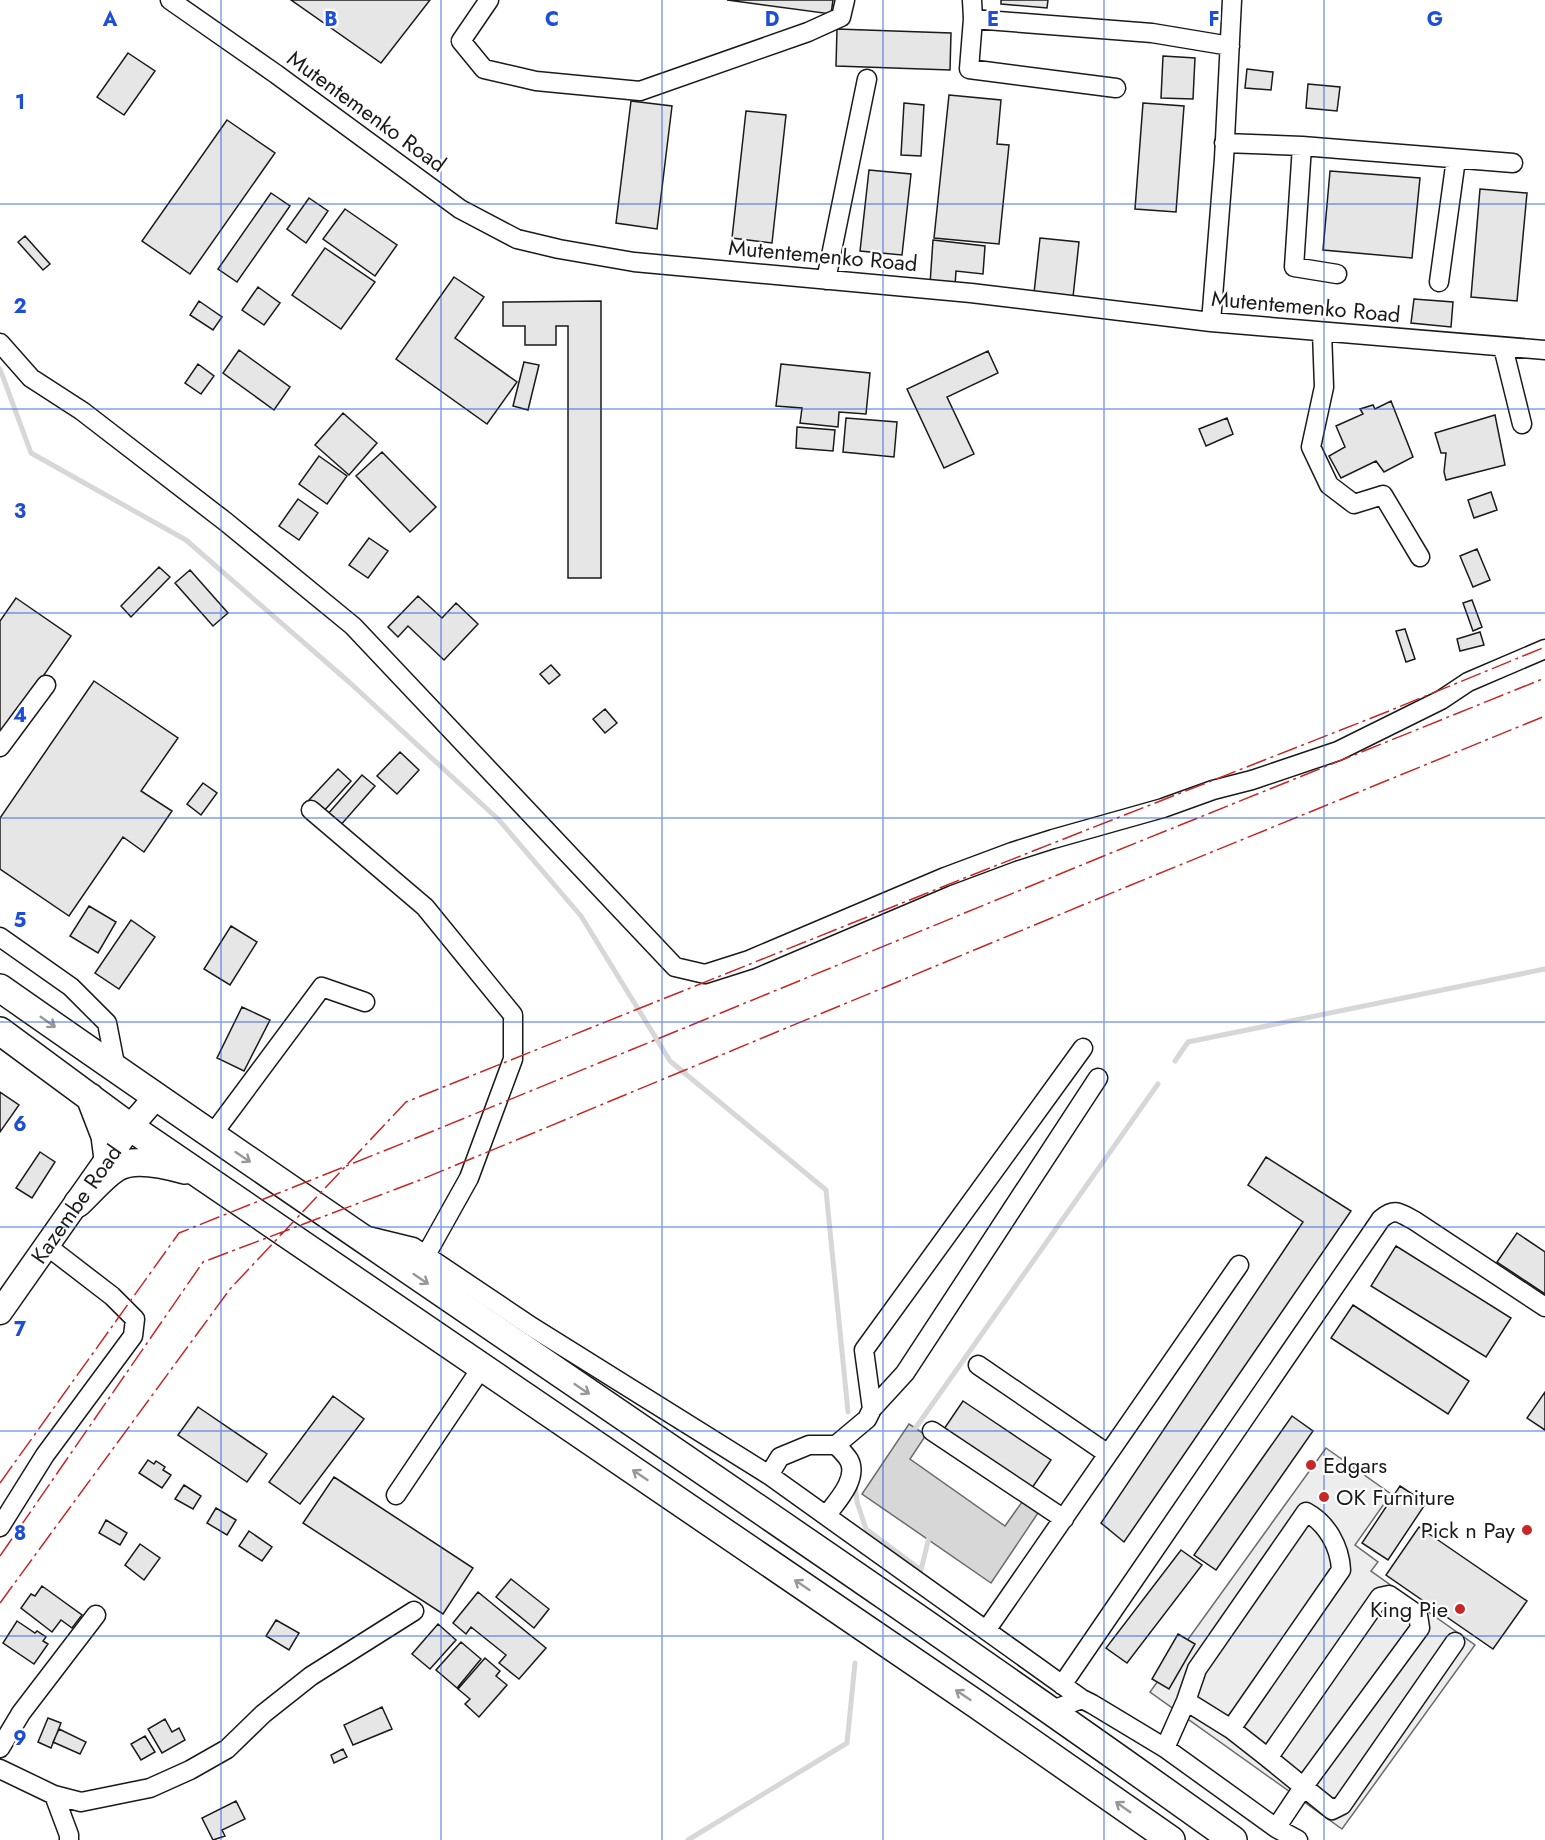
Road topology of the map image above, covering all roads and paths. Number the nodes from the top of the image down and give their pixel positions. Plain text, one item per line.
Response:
1 (170, 0) edge
2 (489, 0) edge
3 (845, 0) edge
4 (972, 0) edge
5 (1232, 0) edge
6 (973, 19) junction
7 (1230, 46) junction
8 (867, 79) dead end
9 (1116, 88) dead end
10 (1224, 143) junction
11 (1302, 146) junction
12 (1456, 159) junction
13 (1513, 163) dead end
14 (1337, 274) dead end
15 (826, 280) junction
16 (1439, 282) dead end
17 (1211, 322) junction
18 (1322, 332) junction
19 (0, 343) edge
20 (1503, 347) junction
21 (1545, 350) edge
22 (1522, 424) dead end
23 (1420, 557) dead end
24 (1545, 649) edge
25 (46, 685) dead end
26 (0, 747) edge
27 (311, 810) dead end
28 (0, 937) edge
29 (0, 988) edge
30 (365, 1002) dead end
31 (0, 1031) edge
32 (1083, 1048) dead end
33 (116, 1069) junction
34 (1098, 1078) dead end
35 (90, 1097) junction
36 (156, 1097) junction
37 (130, 1127) junction
38 (212, 1136) junction
39 (108, 1159) junction
40 (198, 1173) junction
41 (78, 1203) junction
42 (354, 1233) junction
43 (47, 1246) junction
44 (426, 1255) junction
45 (1239, 1265) dead end
46 (1545, 1307) edge
47 (0, 1312) edge
48 (978, 1365) dead end
49 (482, 1367) junction
50 (872, 1409) junction
51 (932, 1431) dead end
52 (836, 1445) junction
53 (1108, 1454) junction
54 (769, 1475) junction
55 (396, 1495) dead end
56 (826, 1516) junction
57 (1064, 1519) junction
58 (0, 1527) edge
59 (414, 1611) dead end
60 (96, 1616) dead end
61 (987, 1629) junction
62 (1455, 1642) dead end
63 (1062, 1684) junction
64 (1082, 1699) junction
65 (1186, 1701) junction
66 (1052, 1710) junction
67 (1231, 1729) junction
68 (0, 1748) edge
69 (1165, 1748) junction
70 (1268, 1758) junction
71 (0, 1769) edge
72 (1304, 1786) junction
73 (54, 1795) junction
74 (1276, 1828) junction
75 (69, 1840) edge
76 (1171, 1840) edge
77 (1233, 1840) edge
78 (1298, 1840) edge

1 - 15 street, Mutentemenko Road
2 - 3 street
4 - 6 street
5 - 7 street
6 - 7 street
6 - 9 street
7 - 10 street
8 - 15 street
10 - 11 street
10 - 17 street
11 - 12 street
11 - 14 street
12 - 13 street
12 - 16 street
15 - 17 street, Mutentemenko Road
17 - 18 street, Mutentemenko Road
18 - 20 street, Mutentemenko Road
18 - 23 street
19 - 24 street
20 - 21 street, Mutentemenko Road
20 - 22 street
25 - 26 street
27 - 44 street
28 - 33 street
29 -> 33 highway
30 - 38 street
31 - 35 highway
32 - 50 street
33 - 36 highway
34 - 50 street
35 - 37 highway
35 - 39 highway
36 - 37 main road, Kazembe Road
36 - 38 highway
37 - 39 main road, Kazembe Road
37 - 40 highway
38 -> 42 highway
39 - 41 main road, Kazembe Road
40 - 41 highway
40 - 49 highway
41 - 43 main road, Kazembe Road
42 - 44 street
42 -> 66 highway
43 - 47 main road, Kazembe Road
43 - 58 street
44 - 54 street
45 - 53 street
46 - 63 street
48 - 53 street
49 - 55 street
76 -> 49 highway
50 - 52 street
51 - 57 street
52 - 54 street
52 - 56 street
53 - 57 street
54 - 56 street
56 - 61 street
57 - 61 street
59 - 73 street
60 - 68 street
61 - 63 street
62 - 72 street
63 - 64 street
64 - 66 street
64 - 69 street
65 - 67 street
65 - 67 street
65 - 69 street
66 - 77 highway
67 - 70 street
69 - 74 street
70 - 72 street
70 - 72 street
71 - 73 street
72 - 74 street
73 - 75 street
74 - 78 street

